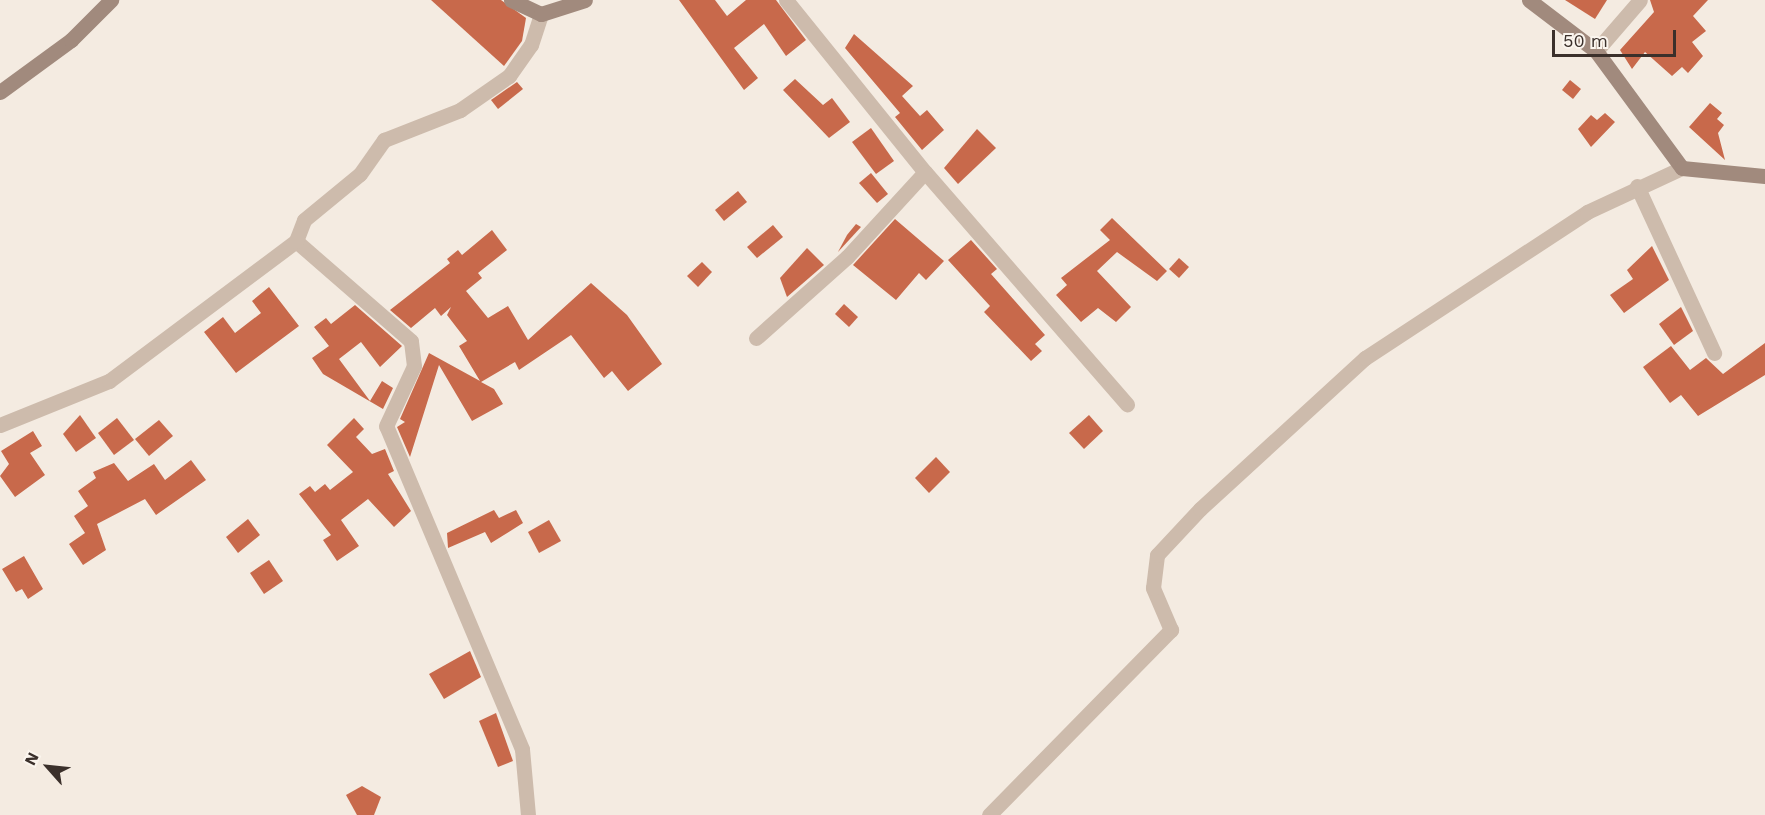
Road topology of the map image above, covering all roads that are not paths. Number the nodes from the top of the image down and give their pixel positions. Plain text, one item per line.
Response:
1 (111, 0) edge
2 (512, 0) edge
3 (585, 0) edge
4 (786, 0) edge
5 (1529, 0) edge
6 (1640, 0) edge
7 (541, 14) junction
8 (1596, 51) junction
9 (0, 92) edge
10 (1682, 168) junction
11 (925, 172) junction
12 (1765, 176) edge
13 (1637, 186) junction
14 (296, 241) junction
15 (756, 338) dead end
16 (1714, 353) dead end
17 (1127, 404) dead end
18 (0, 425) edge
19 (528, 815) edge
20 (989, 815) edge

1 - 9 street
2 - 7 street
3 - 7 street
4 - 11 street
5 - 8 street
6 - 8 street
7 - 14 street
8 - 10 street
10 - 12 street
10 - 13 street
11 - 15 street
11 - 17 street
13 - 16 street
13 - 20 street
14 - 18 street
14 - 19 street

